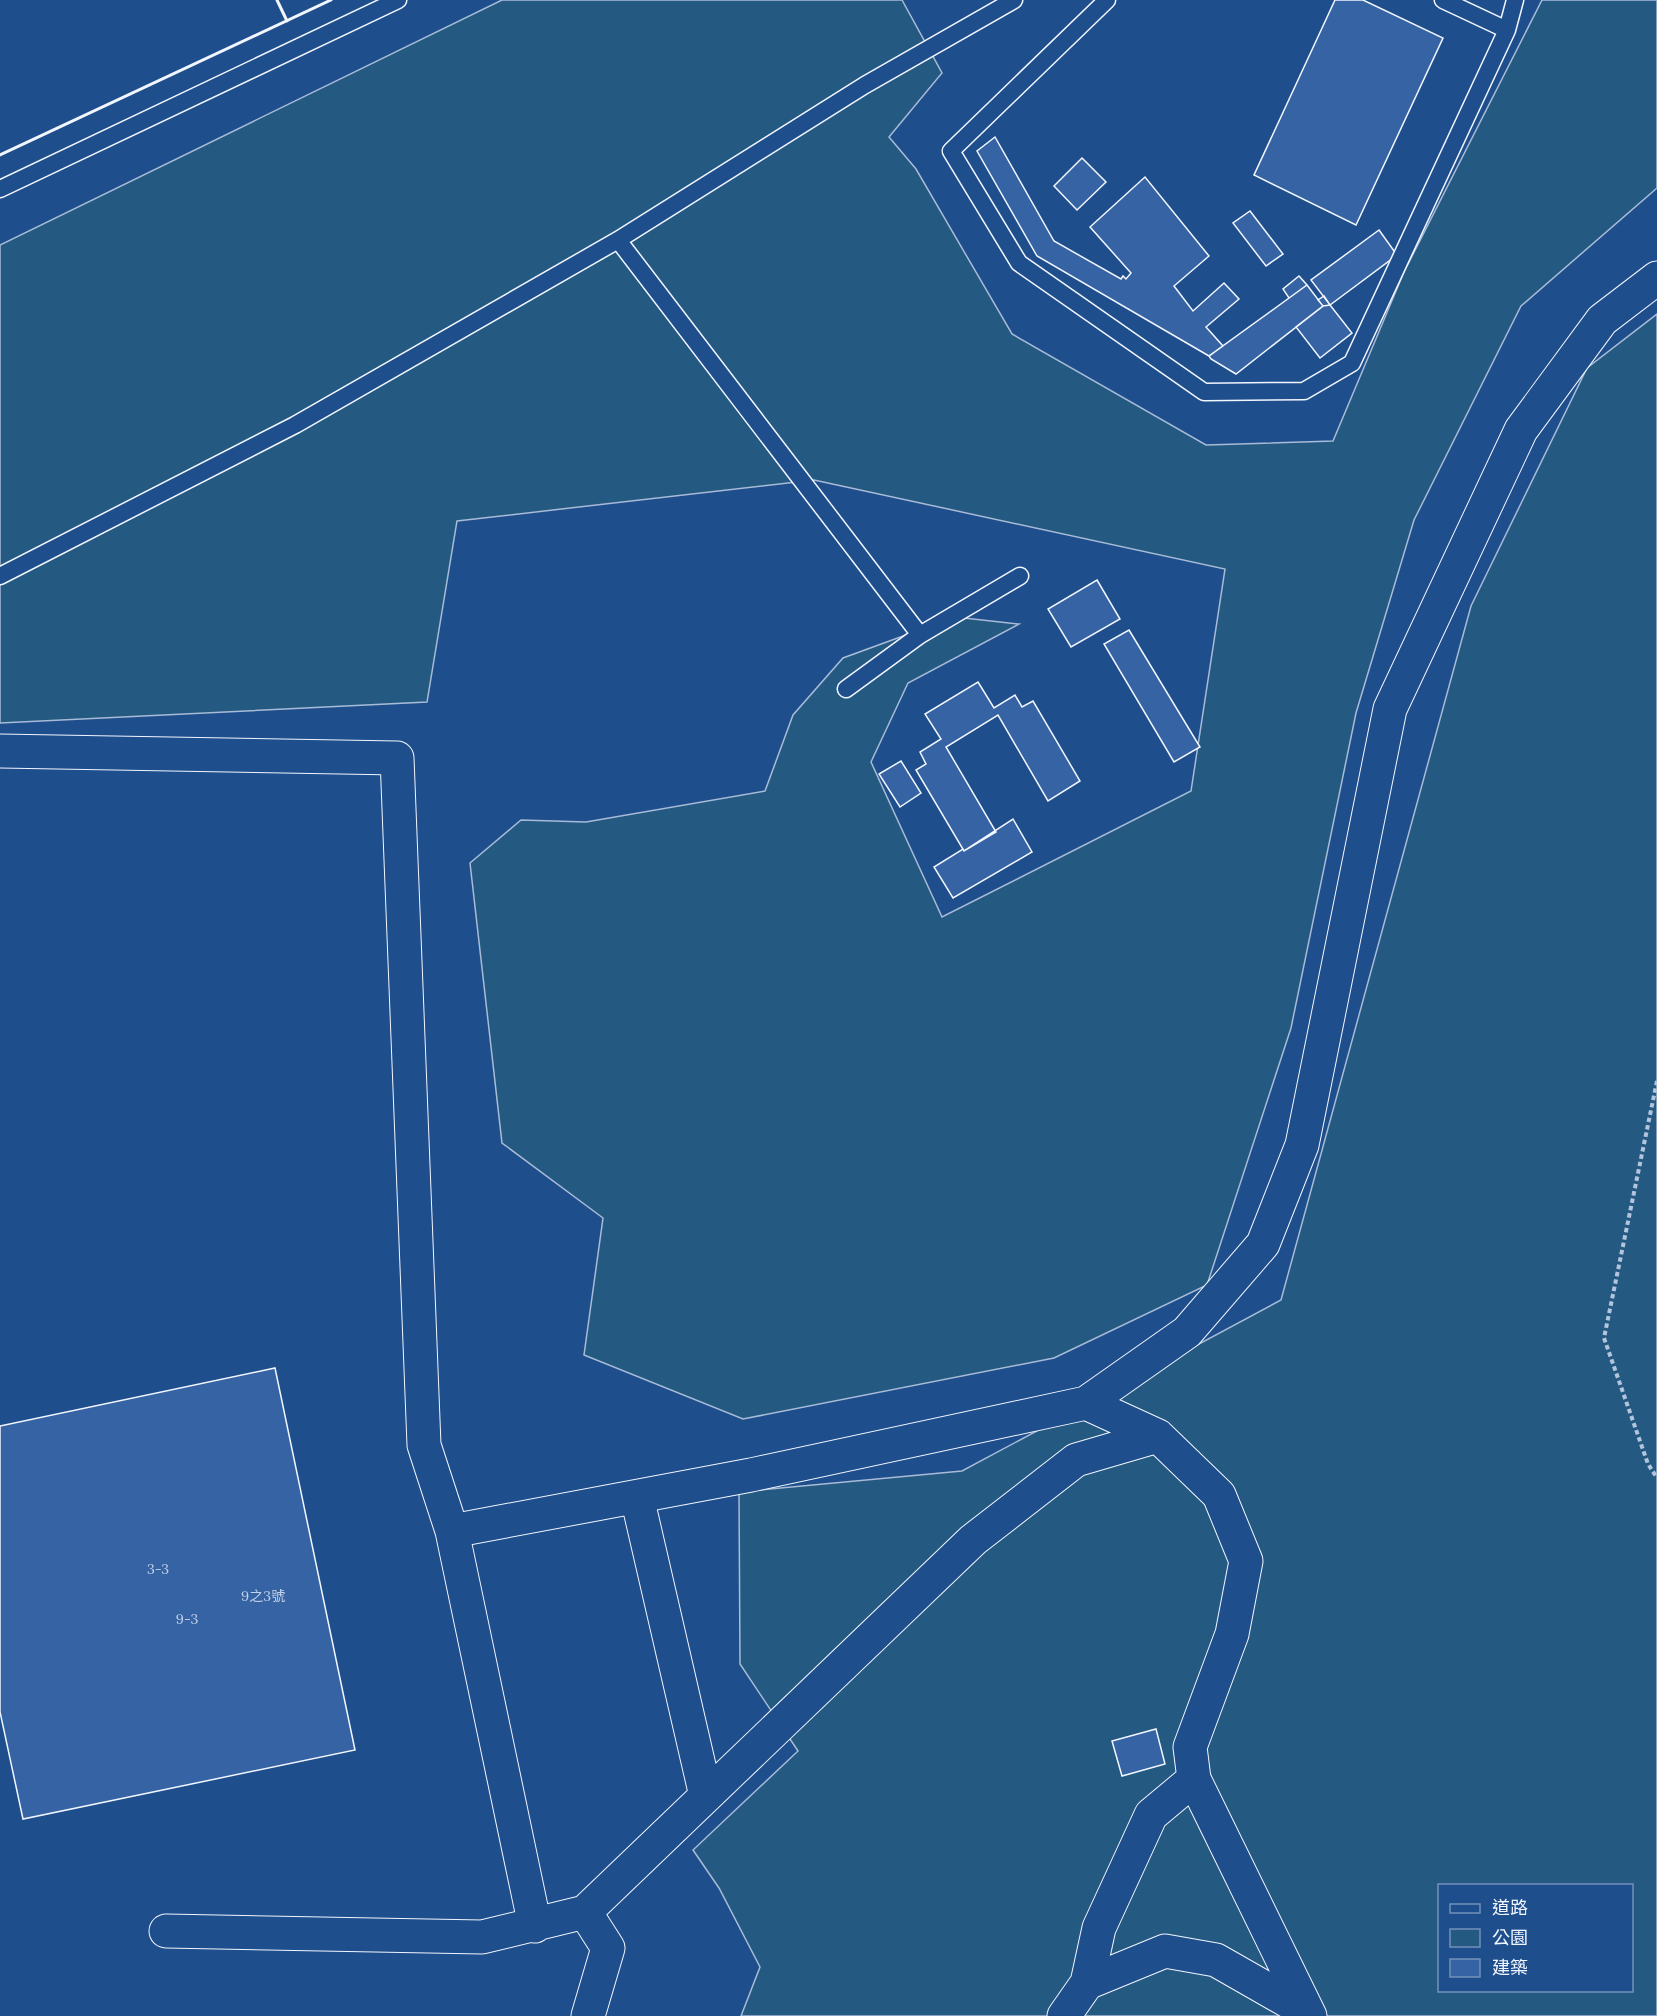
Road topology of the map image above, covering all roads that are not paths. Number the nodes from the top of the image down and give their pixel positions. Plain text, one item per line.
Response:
1 (398, 0) edge
2 (1014, 0) edge
3 (1107, 0) edge
4 (1443, 0) edge
5 (1515, 0) edge
6 (1507, 30) junction
7 (0, 189) edge
8 (618, 240) junction
9 (1657, 279) edge
10 (0, 576) edge
11 (1020, 576) dead end
12 (920, 635) junction
13 (846, 689) dead end
14 (0, 751) edge
15 (1086, 1403) junction
16 (1158, 1436) junction
17 (636, 1497) junction
18 (452, 1531) junction
19 (1194, 1779) junction
20 (706, 1796) junction
21 (585, 1912) junction
22 (535, 1926) junction
23 (166, 1931) dead end
24 (1087, 1983) junction
25 (1308, 2014) edge
26 (588, 2016) edge
27 (1064, 2016) edge

1 - 7 lane
2 - 8 lane
3 - 6 lane
4 - 6 lane
5 - 6 lane
8 - 10 lane
8 - 12 lane
9 - 15 street
11 - 12 lane
12 - 13 lane
14 - 18 street
15 - 16 street
15 - 17 street
16 - 19 street
16 - 20 street
17 - 18 street
17 - 20 street
18 - 22 street
19 - 24 street
19 - 25 street
20 - 21 street
21 - 22 street
21 - 26 street
22 - 23 street
24 - 25 street
24 - 27 street

